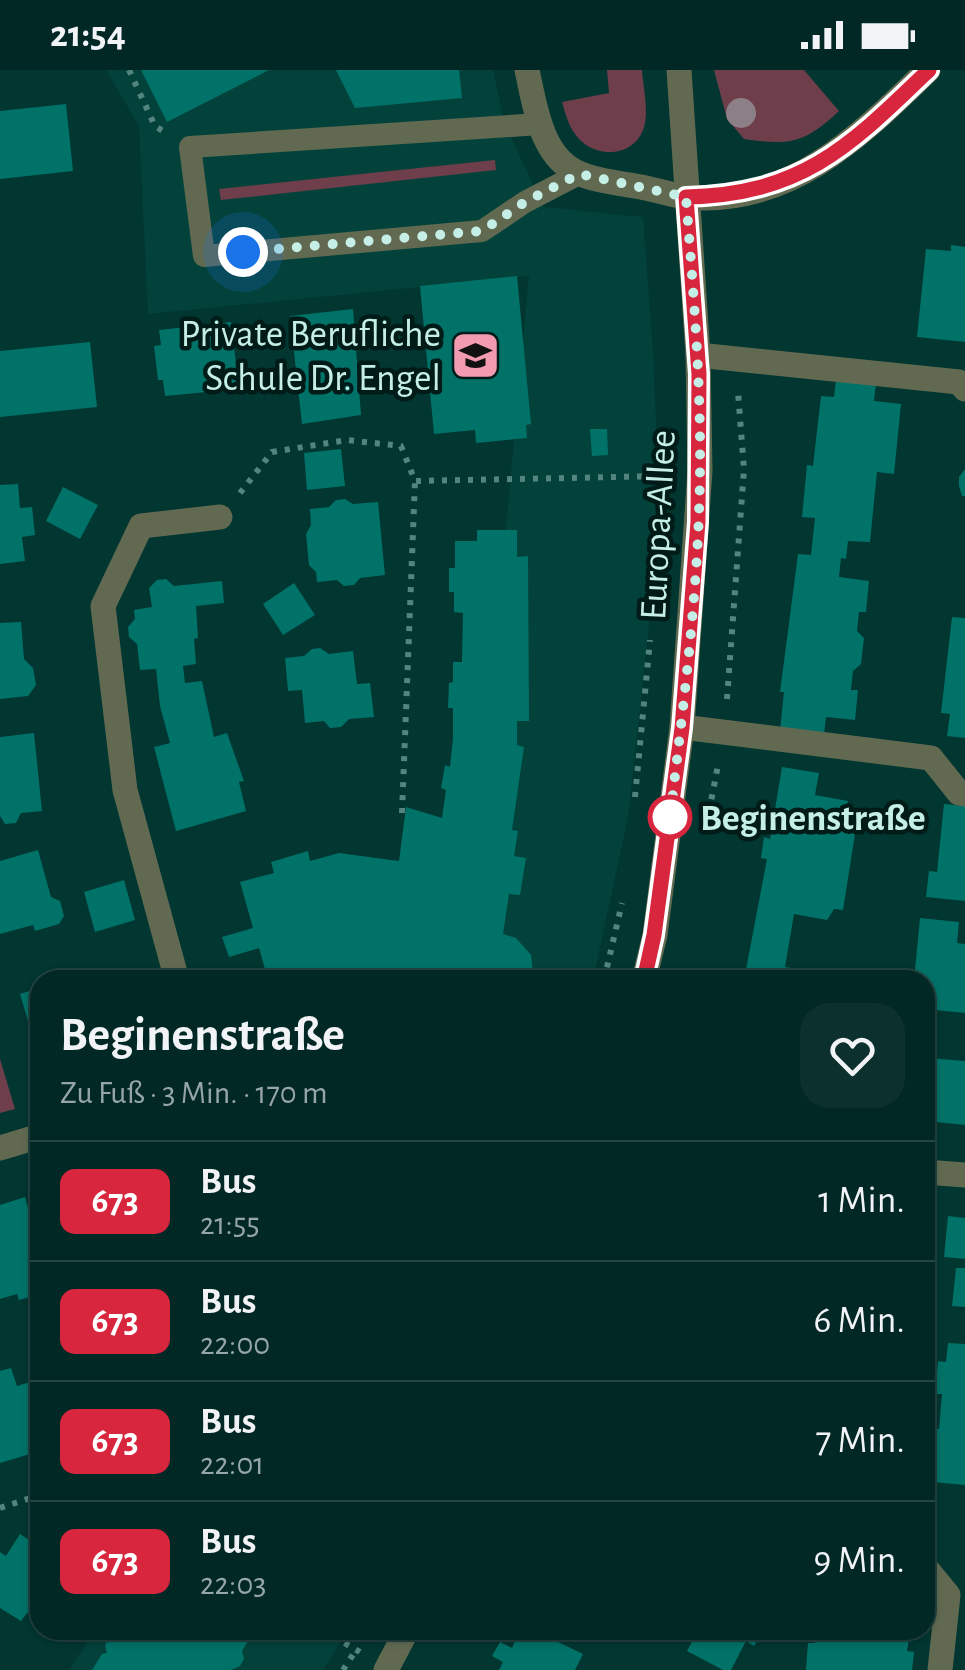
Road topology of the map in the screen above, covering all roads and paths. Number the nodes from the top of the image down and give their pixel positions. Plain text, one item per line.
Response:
1 (129, 70) edge
2 (527, 70) edge
3 (679, 70) edge
4 (928, 70) edge
5 (540, 124) junction
6 (190, 147) junction
7 (579, 174) junction
8 (686, 197) junction
9 (698, 355) junction
10 (965, 389) edge
11 (666, 457) dead end
12 (700, 471) junction
13 (666, 476) junction
14 (415, 481) junction
15 (665, 492) dead end
16 (220, 517) joint
17 (651, 633) dead end
18 (682, 728) junction
19 (965, 794) edge
20 (634, 804) dead end
21 (402, 812) dead end
22 (623, 896) dead end
23 (174, 970) edge
24 (606, 970) edge
25 (646, 970) edge
26 (30, 1139) edge
27 (0, 1148) edge
28 (935, 1173) edge
29 (965, 1175) edge
30 (30, 1498) edge
31 (0, 1508) edge
32 (935, 1579) edge
33 (401, 1640) edge
34 (388, 1669) edge
35 (940, 1670) edge

1 - 6 path
2 - 5 street
3 - 8 street, Europa-Allee
4 - 8 street
5 - 6 lane
5 - 7 street
6 - 7 lane
7 - 8 street
8 - 9 street, Europa-Allee
9 - 10 street
9 - 12 street, Europa-Allee
11 - 13 path
12 - 13 path
12 - 18 street, Europa-Allee
13 - 14 path
13 - 15 path
14 - 16 path
14 - 21 path
16 - 23 street
17 - 20 path
18 - 19 street
18 - 25 street, Europa-Allee
22 - 24 path
26 - 27 street
28 - 29 street
30 - 31 path
32 - 35 street
33 - 34 street

